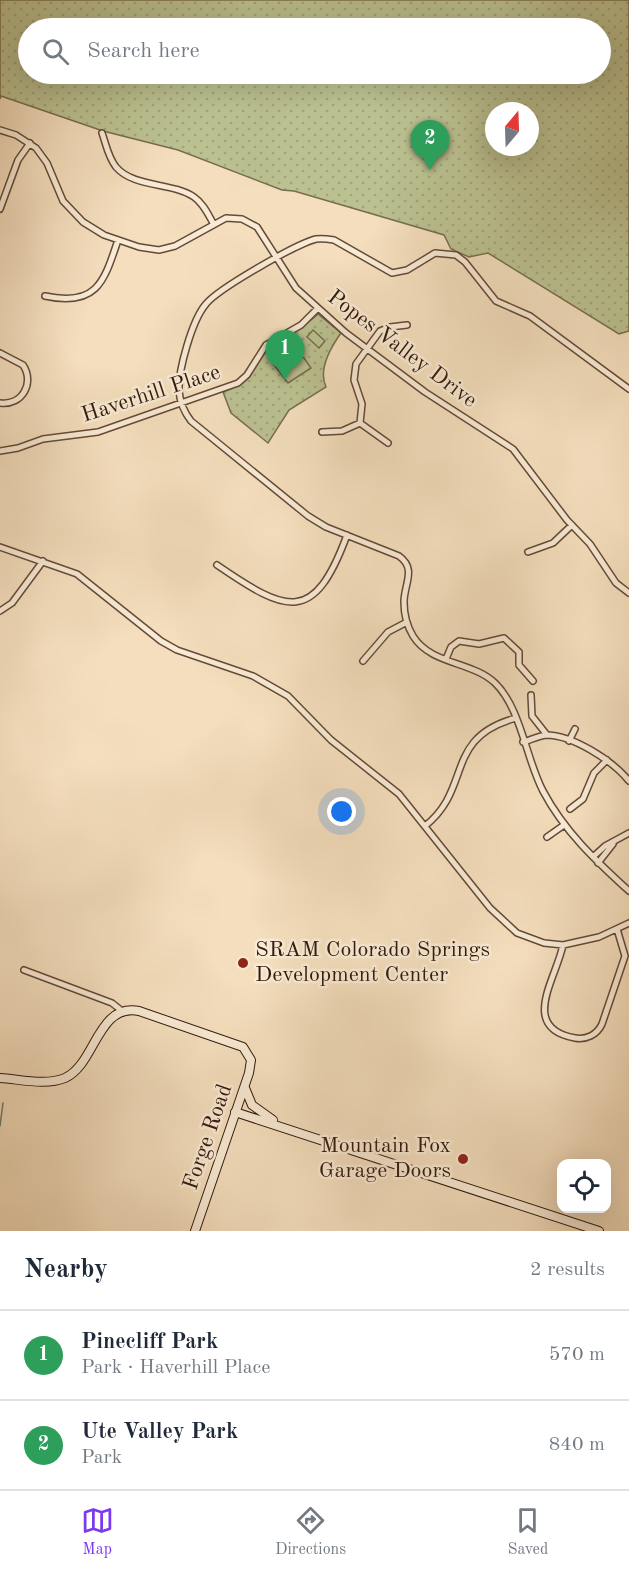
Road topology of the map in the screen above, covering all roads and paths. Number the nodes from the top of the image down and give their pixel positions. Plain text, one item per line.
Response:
1 (0, 130) edge
2 (102, 133) dead end
3 (30, 143) junction
4 (0, 209) edge
5 (213, 223) junction
6 (118, 240) junction
7 (278, 259) junction
8 (45, 296) dead end
9 (318, 308) junction
10 (407, 325) dead end
11 (365, 348) junction
12 (0, 353) edge
13 (628, 387) edge
14 (0, 403) edge
15 (182, 403) junction
16 (360, 423) junction
17 (322, 432) dead end
18 (388, 443) dead end
19 (0, 451) edge
20 (572, 525) junction
21 (348, 535) junction
22 (0, 547) edge
23 (528, 552) dead end
24 (43, 561) junction
25 (217, 566) dead end
26 (629, 593) edge
27 (0, 611) edge
28 (407, 622) junction
29 (446, 659) junction
30 (363, 661) dead end
31 (533, 681) dead end
32 (531, 695) dead end
33 (516, 718) junction
34 (575, 729) dead end
35 (547, 735) junction
36 (569, 741) junction
37 (523, 742) junction
38 (607, 760) junction
39 (629, 781) edge
40 (570, 809) dead end
41 (564, 825) junction
42 (425, 826) junction
43 (629, 833) edge
44 (547, 837) dead end
45 (613, 844) junction
46 (593, 857) junction
47 (598, 863) junction
48 (629, 891) edge
49 (629, 923) edge
50 (616, 929) junction
51 (563, 945) junction
52 (24, 970) dead end
53 (122, 1011) junction
54 (0, 1078) edge
55 (245, 1084) junction
56 (235, 1112) junction
57 (299, 1132) junction
58 (569, 1221) junction
59 (195, 1231) edge
60 (566, 1231) edge
61 (584, 1231) edge
62 (593, 1231) edge
63 (599, 1231) edge

1 - 3 street, Popes Valley Drive
2 - 5 street
3 - 4 street
3 - 6 street, Popes Valley Drive
5 - 6 street, Popes Valley Drive
5 - 7 street, Popes Valley Drive
6 - 8 street
7 - 9 street, Popes Valley Drive
7 - 13 street
7 - 15 street
9 - 11 street, Popes Valley Drive
9 - 15 street, Haverhill Place
10 - 11 street
11 - 16 street
11 - 20 street, Popes Valley Drive
12 - 14 street
15 - 19 street, Haverhill Place
15 - 21 street
16 - 17 street
16 - 18 street
20 - 23 street
20 - 26 street, Popes Valley Drive
21 - 25 street
21 - 28 street
22 - 24 street
24 - 27 street
24 - 42 street
28 - 29 street
28 - 30 street
29 - 31 street
29 - 33 street
32 - 35 street
33 - 37 street
33 - 42 street
34 - 36 street
35 - 36 street
35 - 37 street
36 - 38 street
37 - 41 street
38 - 39 street
38 - 40 street
41 - 44 street
41 - 46 street
42 - 51 street
43 - 45 street
45 - 46 street
45 - 47 street
46 - 47 street
47 - 48 street
49 - 50 street
50 - 51 street
50 - 51 street
52 - 53 street
53 - 54 street
53 - 55 street, Forge Road
55 - 56 street, Forge Road
55 - 57 street
56 - 57 street
56 - 59 street, Forge Road
57 - 58 street
58 - 60 street
58 - 63 street
61 - 62 street

